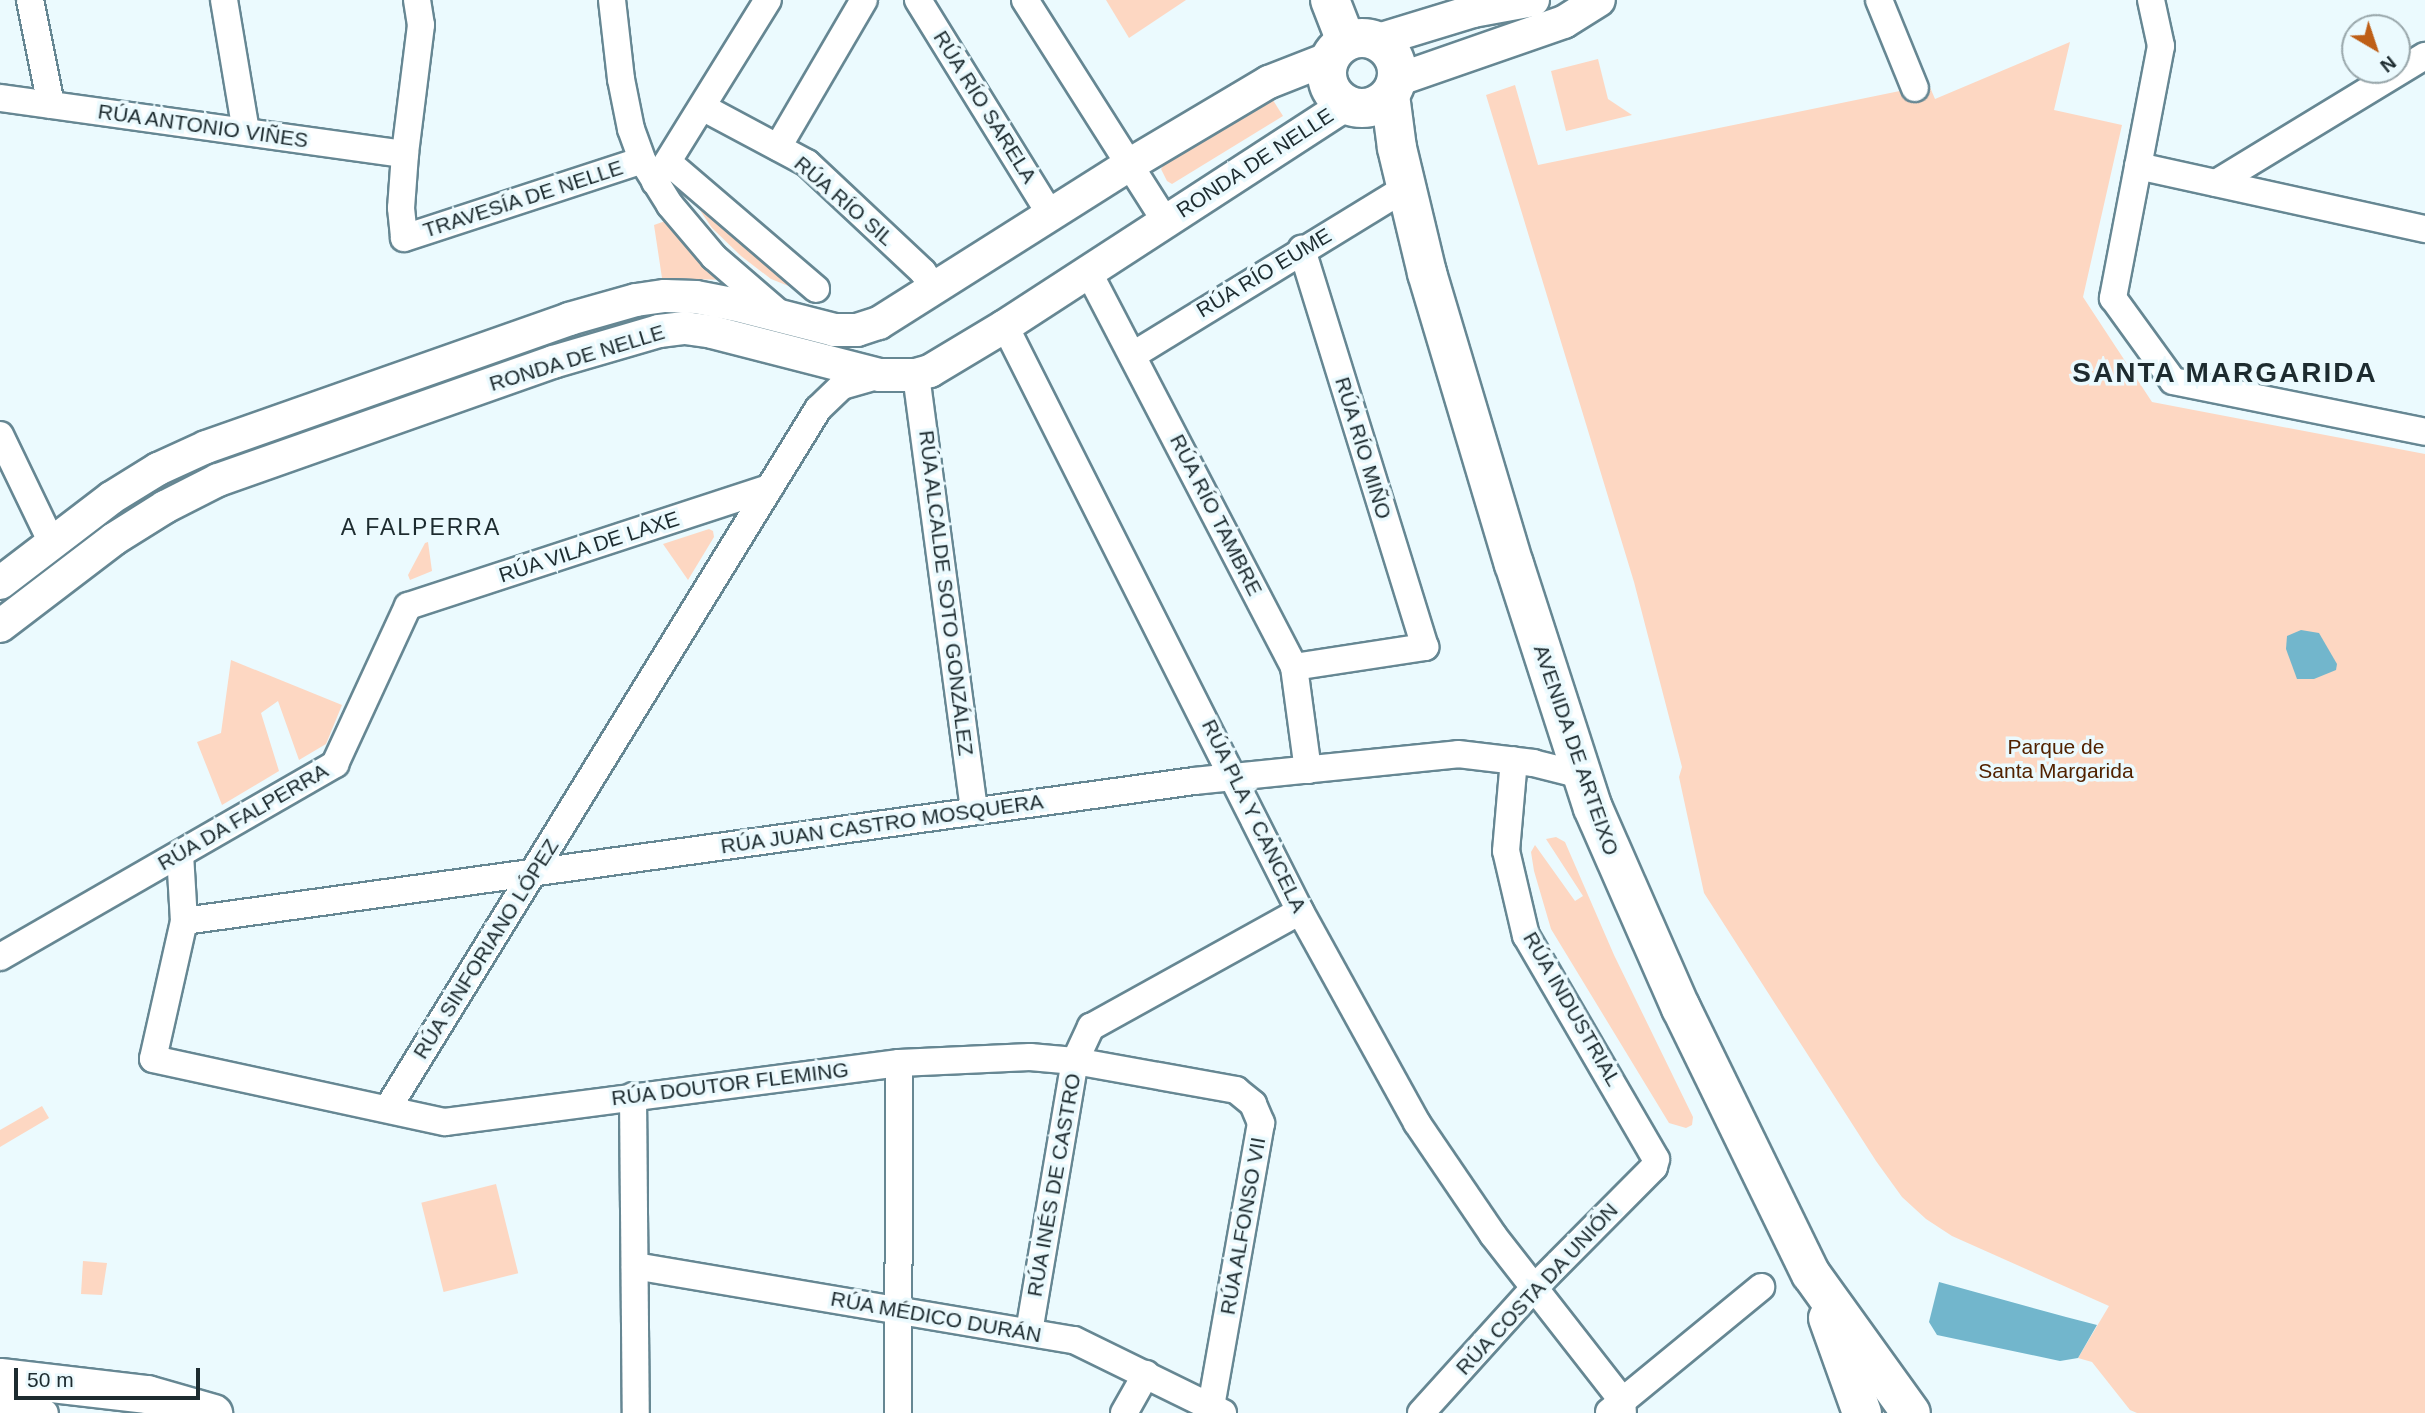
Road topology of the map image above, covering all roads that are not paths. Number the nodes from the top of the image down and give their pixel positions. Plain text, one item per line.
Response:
1 (30, 0) edge
2 (224, 0) edge
3 (416, 0) edge
4 (612, 0) edge
5 (768, 0) edge
6 (864, 0) edge
7 (918, 0) edge
8 (1025, 0) edge
9 (1330, 0) edge
10 (1353, 0) edge
11 (1533, 0) edge
12 (1600, 0) edge
13 (1879, 0) edge
14 (2151, 0) edge
15 (1354, 44) junction
16 (2425, 56) edge
17 (1915, 88) dead end
18 (1373, 97) junction
19 (0, 98) edge
20 (51, 105) junction
21 (704, 107) junction
22 (246, 131) junction
23 (778, 147) junction
24 (405, 155) junction
25 (1129, 165) junction
26 (2138, 166) junction
27 (655, 168) junction
28 (2216, 183) junction
29 (1397, 194) junction
30 (1051, 215) junction
31 (1165, 221) junction
32 (2425, 229) edge
33 (1302, 249) junction
34 (1088, 271) junction
35 (1427, 273) junction
36 (816, 289) dead end
37 (935, 289) junction
38 (897, 313) junction
39 (781, 315) junction
40 (1005, 326) junction
41 (794, 352) junction
42 (1132, 355) junction
43 (901, 375) junction
44 (818, 409) junction
45 (2425, 432) edge
46 (0, 435) edge
47 (769, 488) junction
48 (52, 543) junction
49 (0, 583) edge
50 (408, 606) joint
51 (0, 626) edge
52 (1294, 667) junction
53 (1514, 760) junction
54 (1308, 770) junction
55 (1581, 775) junction
56 (1235, 778) junction
57 (974, 811) junction
58 (180, 854) junction
59 (533, 873) junction
60 (1300, 911) junction
61 (184, 921) junction
62 (0, 957) edge
63 (1075, 1061) junction
64 (899, 1062) junction
65 (633, 1096) junction
66 (388, 1108) junction
67 (1654, 1167) joint
68 (635, 1266) junction
69 (1816, 1283) junction
70 (1761, 1287) dead end
71 (1534, 1288) junction
72 (898, 1311) junction
73 (1029, 1332) junction
74 (1146, 1374) junction
75 (0, 1377) edge
76 (0, 1408) edge
77 (1618, 1409) edge
78 (1217, 1410) edge
79 (45, 1413) edge
80 (213, 1413) edge
81 (636, 1413) edge
82 (898, 1413) edge
83 (1124, 1413) edge
84 (1421, 1413) edge
85 (1862, 1413) edge
86 (1911, 1413) edge

1 - 20 street
2 - 22 street
3 - 24 street
4 - 27 street
5 - 21 street
6 - 23 street
7 - 30 street, RÚA RÍO SARELA
8 - 25 street
9 - 15 main road
10 - 15 main road
11 - 15 street, RONDA DE NELLE
12 - 18 street, RONDA DE NELLE
13 - 17 street
14 - 26 street
15 - 18 main road
15 - 18 main road
15 - 25 street, RONDA DE NELLE
16 - 28 street
18 - 29 main road, AVENIDA DE ARTEIXO
18 - 31 street, RONDA DE NELLE
18 - 35 main road, AVENIDA DE ARTEIXO
19 - 20 street, RÚA ANTONIO VIÑES
20 - 22 street, RÚA ANTONIO VIÑES
21 - 23 street, RÚA RÍO SIL
21 - 27 street
22 - 24 street, RÚA ANTONIO VIÑES
23 - 37 street, RÚA RÍO SIL
24 - 27 street, TRAVESÍA DE NELLE
25 - 30 street, RONDA DE NELLE
25 - 31 street, RONDA DE NELLE
26 - 28 street
26 - 45 street
27 - 36 street
27 - 39 street
28 - 32 street
29 - 33 street, RÚA RÍO EUME
29 - 35 main road, AVENIDA DE ARTEIXO
30 - 37 street, RONDA DE NELLE
31 - 34 street, RONDA DE NELLE
33 - 42 street, RÚA RÍO EUME
33 - 52 street, RÚA RÍO MIÑO
34 - 40 street, RONDA DE NELLE
34 - 42 street, RÚA RÍO TAMBRE
35 - 55 main road, AVENIDA DE ARTEIXO
37 - 38 street, RONDA DE NELLE
38 - 39 street, RONDA DE NELLE
38 - 43 street
39 - 48 street, RONDA DE NELLE
40 - 43 street, RONDA DE NELLE
40 - 56 street, RÚA PLA Y CANCELA
41 - 43 street, RONDA DE NELLE
41 - 44 street
41 - 51 street, RONDA DE NELLE
42 - 52 street, RÚA RÍO TAMBRE
43 - 44 street, RÚA SINFORIANO LÓPEZ
43 - 57 street, RÚA ALCALDE SOTO GONZÁLEZ
44 - 47 street, RÚA SINFORIANO LÓPEZ
46 - 48 street
47 - 50 street, RÚA VILA DE LAXE
47 - 59 street, RÚA SINFORIANO LÓPEZ
48 - 49 street, RONDA DE NELLE
50 - 58 street, RÚA DA FALPERRA
52 - 54 street, RÚA RÍO TAMBRE
53 - 54 street, RÚA JUAN CASTRO MOSQUERA
53 - 55 street, RÚA JUAN CASTRO MOSQUERA
53 - 67 street, RÚA INDUSTRIAL
54 - 56 street, RÚA JUAN CASTRO MOSQUERA
55 - 69 main road, AVENIDA DE ARTEIXO
56 - 57 street, RÚA JUAN CASTRO MOSQUERA
56 - 60 street, RÚA PLA Y CANCELA
57 - 59 street, RÚA JUAN CASTRO MOSQUERA
58 - 61 street
58 - 62 street, RÚA DA FALPERRA
59 - 61 street, RÚA JUAN CASTRO MOSQUERA
59 - 66 street, RÚA SINFORIANO LÓPEZ
60 - 63 street, RÚA INÉS DE CASTRO
60 - 71 street, RÚA PLA Y CANCELA
61 - 66 street
63 - 64 street, RÚA DOUTOR FLEMING
63 - 73 street, RÚA INÉS DE CASTRO
63 - 78 street, RÚA ALFONSO VII
64 - 65 street, RÚA DOUTOR FLEMING
64 - 72 street
65 - 66 street, RÚA DOUTOR FLEMING
65 - 68 street
67 - 71 street, RÚA COSTA DA UNIÓN
68 - 72 street, RÚA MÉDICO DURÁN
68 - 81 street
69 - 85 main road, AVENIDA DE ARTEIXO
69 - 86 main road, AVENIDA DE ARTEIXO
70 - 77 street
71 - 77 street, RÚA PLA Y CANCELA
71 - 84 street, RÚA COSTA DA UNIÓN
72 - 73 street, RÚA MÉDICO DURÁN
72 - 82 street
73 - 74 street, RÚA MÉDICO DURÁN
74 - 78 street, RÚA MÉDICO DURÁN
74 - 83 street
75 - 80 main road
76 - 79 street

